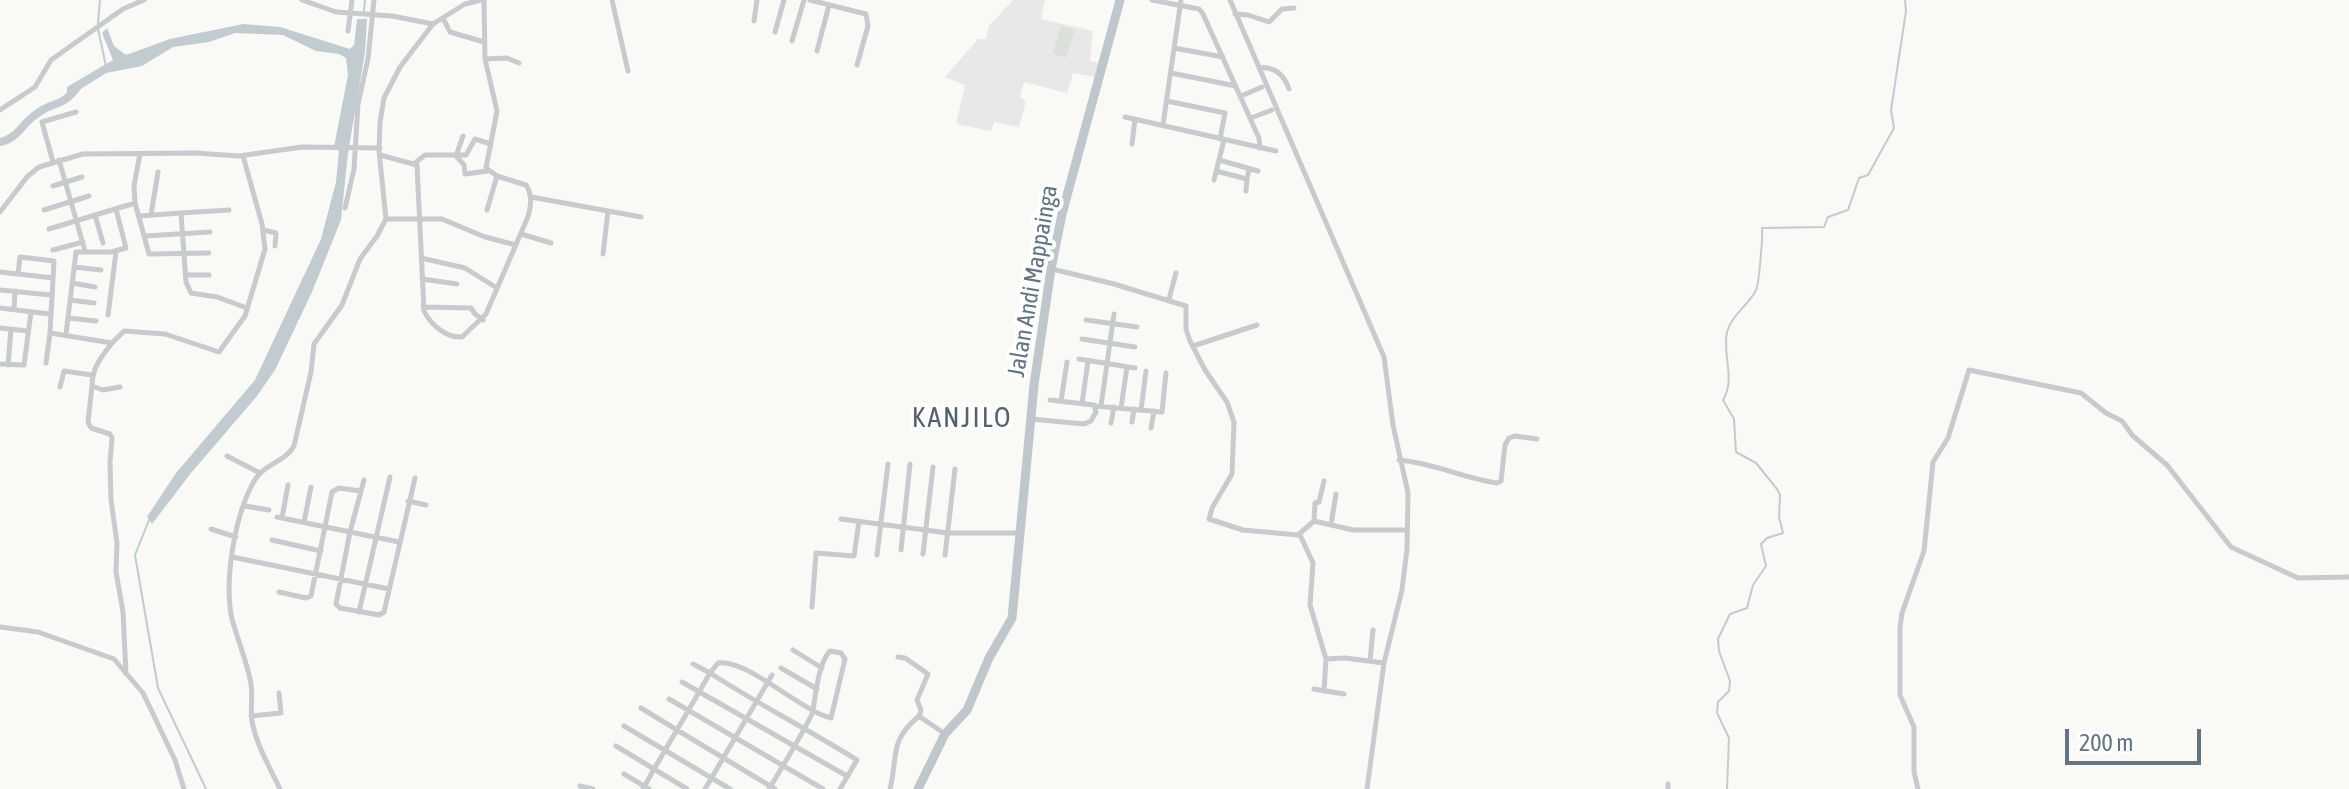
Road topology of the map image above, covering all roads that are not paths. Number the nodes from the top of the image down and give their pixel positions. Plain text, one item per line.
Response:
1 (144, 0) edge
2 (302, 0) edge
3 (352, 0) edge
4 (374, 0) edge
5 (482, 0) edge
6 (612, 0) edge
7 (757, 0) edge
8 (784, 0) edge
9 (804, 0) edge
10 (810, 0) edge
11 (1120, 0) edge
12 (1152, 0) edge
13 (1230, 0) edge
14 (1180, 3) edge
15 (829, 5) junction
16 (1294, 8) dead end
17 (352, 13) junction
18 (371, 14) junction
19 (1235, 14) junction
20 (443, 18) junction
21 (754, 21) dead end
22 (433, 24) junction
23 (348, 31) dead end
24 (775, 32) dead end
25 (792, 41) dead end
26 (484, 42) junction
27 (1174, 48) junction
28 (817, 51) dead end
29 (1223, 57) junction
30 (485, 59) junction
31 (519, 63) dead end
32 (857, 65) dead end
33 (1259, 68) junction
34 (628, 71) dead end
35 (1171, 73) junction
36 (1236, 86) junction
37 (1262, 87) dead end
38 (1289, 89) dead end
39 (1241, 96) junction
40 (1167, 101) junction
41 (0, 110) edge
42 (1272, 110) dead end
43 (76, 112) dead end
44 (1125, 117) dead end
45 (1251, 118) junction
46 (1135, 119) junction
47 (1163, 125) junction
48 (463, 136) dead end
49 (1222, 139) junction
50 (491, 144) junction
51 (1132, 144) dead end
52 (352, 147) junction
53 (1260, 148) junction
54 (1276, 151) dead end
55 (380, 152) junction
56 (140, 154) junction
57 (243, 156) junction
58 (456, 156) junction
59 (1219, 160) junction
60 (56, 161) junction
61 (415, 163) junction
62 (1249, 169) junction
63 (488, 171) junction
64 (1216, 171) junction
65 (1258, 171) dead end
66 (158, 172) dead end
67 (497, 176) junction
68 (82, 177) dead end
69 (1247, 179) junction
70 (1214, 180) dead end
71 (65, 182) junction
72 (53, 186) dead end
73 (1246, 191) dead end
74 (89, 196) dead end
75 (531, 197) junction
76 (71, 201) junction
77 (135, 203) junction
78 (345, 208) dead end
79 (116, 209) junction
80 (44, 210) dead end
81 (229, 210) dead end
82 (487, 210) dead end
83 (608, 211) junction
84 (0, 212) edge
85 (181, 213) junction
86 (95, 215) junction
87 (151, 215) junction
88 (139, 216) junction
89 (419, 217) junction
90 (641, 217) dead end
91 (386, 219) junction
92 (77, 220) junction
93 (49, 229) dead end
94 (263, 230) junction
95 (210, 232) dead end
96 (183, 234) junction
97 (521, 234) junction
98 (145, 236) junction
99 (83, 242) junction
100 (103, 243) dead end
101 (551, 243) dead end
102 (516, 245) junction
103 (275, 246) dead end
104 (53, 250) dead end
105 (85, 251) junction
106 (116, 252) junction
107 (209, 253) dead end
108 (603, 254) dead end
109 (184, 255) junction
110 (421, 258) junction
111 (74, 267) junction
112 (1051, 269) junction
113 (101, 270) dead end
114 (0, 272) edge
115 (1176, 273) dead end
116 (18, 274) junction
117 (186, 275) junction
118 (209, 275) dead end
119 (53, 278) junction
120 (422, 279) junction
121 (72, 283) junction
122 (457, 284) dead end
123 (95, 287) dead end
124 (497, 288) junction
125 (0, 290) edge
126 (15, 291) junction
127 (51, 295) junction
128 (1169, 299) junction
129 (70, 300) junction
130 (94, 303) dead end
131 (423, 307) junction
132 (0, 308) edge
133 (247, 308) junction
134 (14, 309) junction
135 (31, 312) junction
136 (50, 314) junction
137 (1114, 314) dead end
138 (108, 315) dead end
139 (68, 318) junction
140 (483, 320) junction
141 (1086, 320) dead end
142 (96, 321) dead end
143 (1112, 323) junction
144 (1257, 325) dead end
145 (1137, 327) dead end
146 (0, 328) edge
147 (11, 329) junction
148 (28, 331) junction
149 (50, 333) junction
150 (66, 334) junction
151 (1082, 339) dead end
152 (112, 343) junction
153 (1109, 343) junction
154 (1193, 346) junction
155 (1135, 347) dead end
156 (1079, 359) dead end
157 (1088, 361) junction
158 (1067, 362) dead end
159 (46, 363) dead end
160 (0, 364) edge
161 (1106, 364) junction
162 (8, 365) junction
163 (1127, 367) junction
164 (1135, 368) dead end
165 (1146, 371) dead end
166 (1166, 373) dead end
167 (92, 375) junction
168 (92, 386) junction
169 (60, 387) dead end
170 (120, 387) dead end
171 (1050, 400) dead end
172 (1061, 401) junction
173 (1082, 404) junction
174 (1097, 406) junction
175 (1118, 408) junction
176 (1137, 410) junction
177 (1154, 411) junction
178 (1030, 419) junction
179 (1132, 422) dead end
180 (1111, 423) dead end
181 (1151, 428) dead end
182 (1537, 439) dead end
183 (227, 456) dead end
184 (1399, 460) junction
185 (888, 464) dead end
186 (910, 464) dead end
187 (933, 467) dead end
188 (955, 469) dead end
189 (260, 473) junction
190 (390, 477) dead end
191 (415, 478) dead end
192 (364, 480) dead end
193 (1324, 481) dead end
194 (288, 485) dead end
195 (311, 487) dead end
196 (361, 491) junction
197 (1336, 494) dead end
198 (408, 501) junction
199 (426, 505) dead end
200 (245, 506) junction
201 (269, 510) dead end
202 (841, 519) dead end
203 (859, 521) junction
204 (1314, 521) junction
205 (304, 522) junction
206 (881, 524) junction
207 (1331, 525) junction
208 (326, 526) junction
209 (903, 527) junction
210 (211, 529) dead end
211 (926, 530) junction
212 (1407, 530) junction
213 (350, 532) junction
214 (948, 533) junction
215 (1022, 533) junction
216 (1300, 535) junction
217 (236, 537) junction
218 (375, 538) junction
219 (272, 540) dead end
220 (399, 542) junction
221 (901, 550) dead end
222 (321, 551) junction
223 (923, 554) dead end
224 (877, 555) dead end
225 (945, 555) dead end
226 (232, 557) junction
227 (316, 574) junction
228 (2349, 577) edge
229 (340, 580) junction
230 (365, 584) junction
231 (389, 589) junction
232 (279, 592) dead end
233 (812, 607) dead end
234 (359, 612) junction
235 (0, 627) edge
236 (1373, 630) dead end
237 (793, 650) dead end
238 (898, 657) dead end
239 (1326, 659) junction
240 (1370, 661) junction
241 (1384, 663) junction
242 (693, 664) dead end
243 (781, 668) dead end
244 (822, 668) junction
245 (710, 673) junction
246 (126, 674) junction
247 (772, 675) dead end
248 (682, 682) dead end
249 (767, 683) junction
250 (817, 689) junction
251 (1314, 689) dead end
252 (1324, 691) junction
253 (699, 692) junction
254 (279, 693) dead end
255 (1344, 694) dead end
256 (669, 699) dead end
257 (756, 702) junction
258 (641, 708) dead end
259 (688, 710) junction
260 (813, 710) junction
261 (251, 716) junction
262 (919, 716) junction
263 (746, 720) junction
264 (624, 726) dead end
265 (804, 729) junction
266 (677, 730) junction
267 (945, 734) junction
268 (736, 738) junction
269 (616, 746) dead end
270 (793, 747) junction
271 (666, 750) junction
272 (724, 758) junction
273 (783, 766) junction
274 (654, 769) junction
275 (624, 774) dead end
276 (847, 776) junction
277 (712, 778) junction
278 (580, 786) dead end
279 (645, 788) edge
280 (772, 788) edge
281 (184, 789) edge
282 (280, 789) edge
283 (593, 789) edge
284 (687, 789) edge
285 (705, 789) edge
286 (730, 789) edge
287 (823, 789) edge
288 (840, 789) edge
289 (890, 789) edge
290 (918, 789) edge
291 (1367, 789) edge
292 (1918, 789) edge

1 - 41 street
2 - 17 street
3 - 17 street
4 - 18 street
5 - 20 street
5 - 26 street
6 - 34 street
7 - 21 street
8 - 24 street
9 - 25 street
10 - 15 street
11 - 112 main road, Jalan Andi Mappainga
12 - 14 street
13 - 19 street
14 - 27 street
14 - 29 street
15 - 28 street
15 - 32 street
16 - 19 street
17 - 18 street
17 - 23 street
18 - 22 street
18 - 52 street
19 - 33 street
20 - 22 street
20 - 26 street
22 - 55 street
26 - 30 street
27 - 29 street
27 - 35 street
29 - 36 street
30 - 31 street
30 - 50 street
33 - 38 street
33 - 184 street
35 - 36 street
35 - 40 street
36 - 39 street
37 - 39 street
39 - 45 street
40 - 47 street
40 - 49 street
42 - 45 street
43 - 60 street
44 - 46 street
45 - 53 street
46 - 47 street
46 - 51 street
47 - 49 street
48 - 58 street
49 - 53 street
49 - 59 street
50 - 58 street
50 - 63 street
52 - 55 street
52 - 57 street
52 - 78 street
53 - 54 street
55 - 61 street
55 - 91 street
56 - 57 street
56 - 60 street
56 - 77 street
57 - 94 street
58 - 61 street
58 - 63 street
59 - 62 street
59 - 64 street
60 - 71 street
60 - 84 street
61 - 89 street
62 - 65 street
62 - 69 street
63 - 67 street
64 - 69 street
64 - 70 street
66 - 87 street
67 - 75 street
67 - 82 street
68 - 71 street
69 - 73 street
71 - 72 street
71 - 76 street
74 - 76 street
75 - 83 street
75 - 97 street
76 - 80 street
76 - 92 street
77 - 79 street
77 - 88 street
79 - 86 street
79 - 106 street
81 - 85 street
83 - 90 street
83 - 108 street
85 - 87 street
85 - 96 street
86 - 92 street
86 - 100 street
87 - 88 street
88 - 98 street
89 - 91 street
89 - 102 street
89 - 110 street
91 - 189 street
92 - 93 street
92 - 99 street
94 - 103 street
94 - 133 street
95 - 96 street
96 - 98 street
96 - 109 street
97 - 101 street
97 - 102 street
98 - 109 street
99 - 104 street
99 - 105 street
102 - 124 street
105 - 106 street
105 - 111 street
106 - 138 street
107 - 109 street
109 - 117 street
110 - 120 street
110 - 124 street
111 - 113 street
111 - 121 street
112 - 128 street
112 - 178 main road, Jalan Andi Mappainga
114 - 116 street
115 - 128 street
116 - 119 street
116 - 119 street
117 - 118 street
117 - 133 street
119 - 127 street
120 - 122 street
120 - 131 street
121 - 123 street
121 - 129 street
124 - 140 street
125 - 126 street
126 - 127 street
126 - 134 street
127 - 136 street
128 - 154 street
129 - 130 street
129 - 139 street
131 - 140 street
131 - 140 street
132 - 134 street
133 - 152 street
134 - 135 street
135 - 136 street
135 - 148 street
136 - 149 street
137 - 143 street
139 - 142 street
139 - 150 street
141 - 143 street
143 - 145 street
143 - 153 street
144 - 154 street
146 - 147 street
147 - 148 street
147 - 162 street
148 - 162 street
149 - 150 street
149 - 159 street
150 - 152 street
151 - 153 street
152 - 167 street
153 - 155 street
153 - 161 street
154 - 216 street
156 - 157 street
157 - 161 street
157 - 173 street
158 - 172 street
160 - 162 street
161 - 163 street
161 - 174 street
163 - 164 street
163 - 175 street
165 - 176 street
166 - 177 street
167 - 168 street
167 - 169 street
168 - 170 street
168 - 246 street
171 - 172 street
172 - 173 street
173 - 174 street
174 - 175 street
174 - 178 street
175 - 176 street
175 - 180 street
176 - 177 street
176 - 179 street
177 - 181 street
178 - 215 main road, Jalan Andi Mappainga
182 - 184 street
183 - 189 street
184 - 212 street
185 - 206 street
186 - 209 street
187 - 211 street
188 - 214 street
189 - 200 street
190 - 218 street
191 - 198 street
192 - 196 street
193 - 204 street
194 - 205 street
195 - 205 street
196 - 208 street
196 - 213 street
197 - 207 street
198 - 199 street
198 - 220 street
200 - 201 street
200 - 217 street
202 - 203 street
203 - 206 street
203 - 233 street
204 - 207 street
204 - 216 street
205 - 208 street
206 - 209 street
206 - 224 street
207 - 212 street
208 - 213 street
208 - 222 street
209 - 211 street
209 - 221 street
210 - 217 street
211 - 214 street
211 - 223 street
212 - 241 street
213 - 218 street
213 - 229 street
214 - 215 street
214 - 225 street
215 - 267 main road, Jalan Andi Mappainga
216 - 239 street
217 - 226 street
218 - 220 street
218 - 230 street
219 - 222 street
220 - 231 street
222 - 227 street
226 - 227 street
226 - 261 street
227 - 229 street
227 - 232 street
228 - 292 street
229 - 230 street
229 - 234 street
230 - 231 street
230 - 234 street
231 - 234 street
235 - 246 street
236 - 240 street
237 - 244 street
238 - 262 street
239 - 240 street
239 - 252 street
240 - 241 street
241 - 291 street
242 - 245 street
243 - 250 street
244 - 250 street
244 - 260 street
245 - 249 street
245 - 253 street
245 - 257 street
246 - 281 street
247 - 249 street
248 - 253 street
249 - 257 street
249 - 260 street
250 - 260 street
251 - 252 street
252 - 255 street
253 - 259 street
253 - 263 street
254 - 261 street
256 - 259 street
257 - 263 street
257 - 265 street
258 - 266 street
259 - 266 street
259 - 268 street
260 - 265 street
261 - 282 street
262 - 267 street
262 - 289 street
263 - 268 street
263 - 270 street
264 - 271 street
265 - 270 street
265 - 276 street
266 - 271 street
266 - 272 street
267 - 290 main road, Jalan Andi Mappainga
268 - 272 street
268 - 273 street
269 - 274 street
270 - 273 street
270 - 276 street
271 - 274 street
271 - 277 street
272 - 277 street
272 - 280 street
273 - 280 street
273 - 287 street
274 - 279 street
274 - 284 street
275 - 279 street
276 - 288 street
277 - 285 street
277 - 286 street
278 - 283 street

